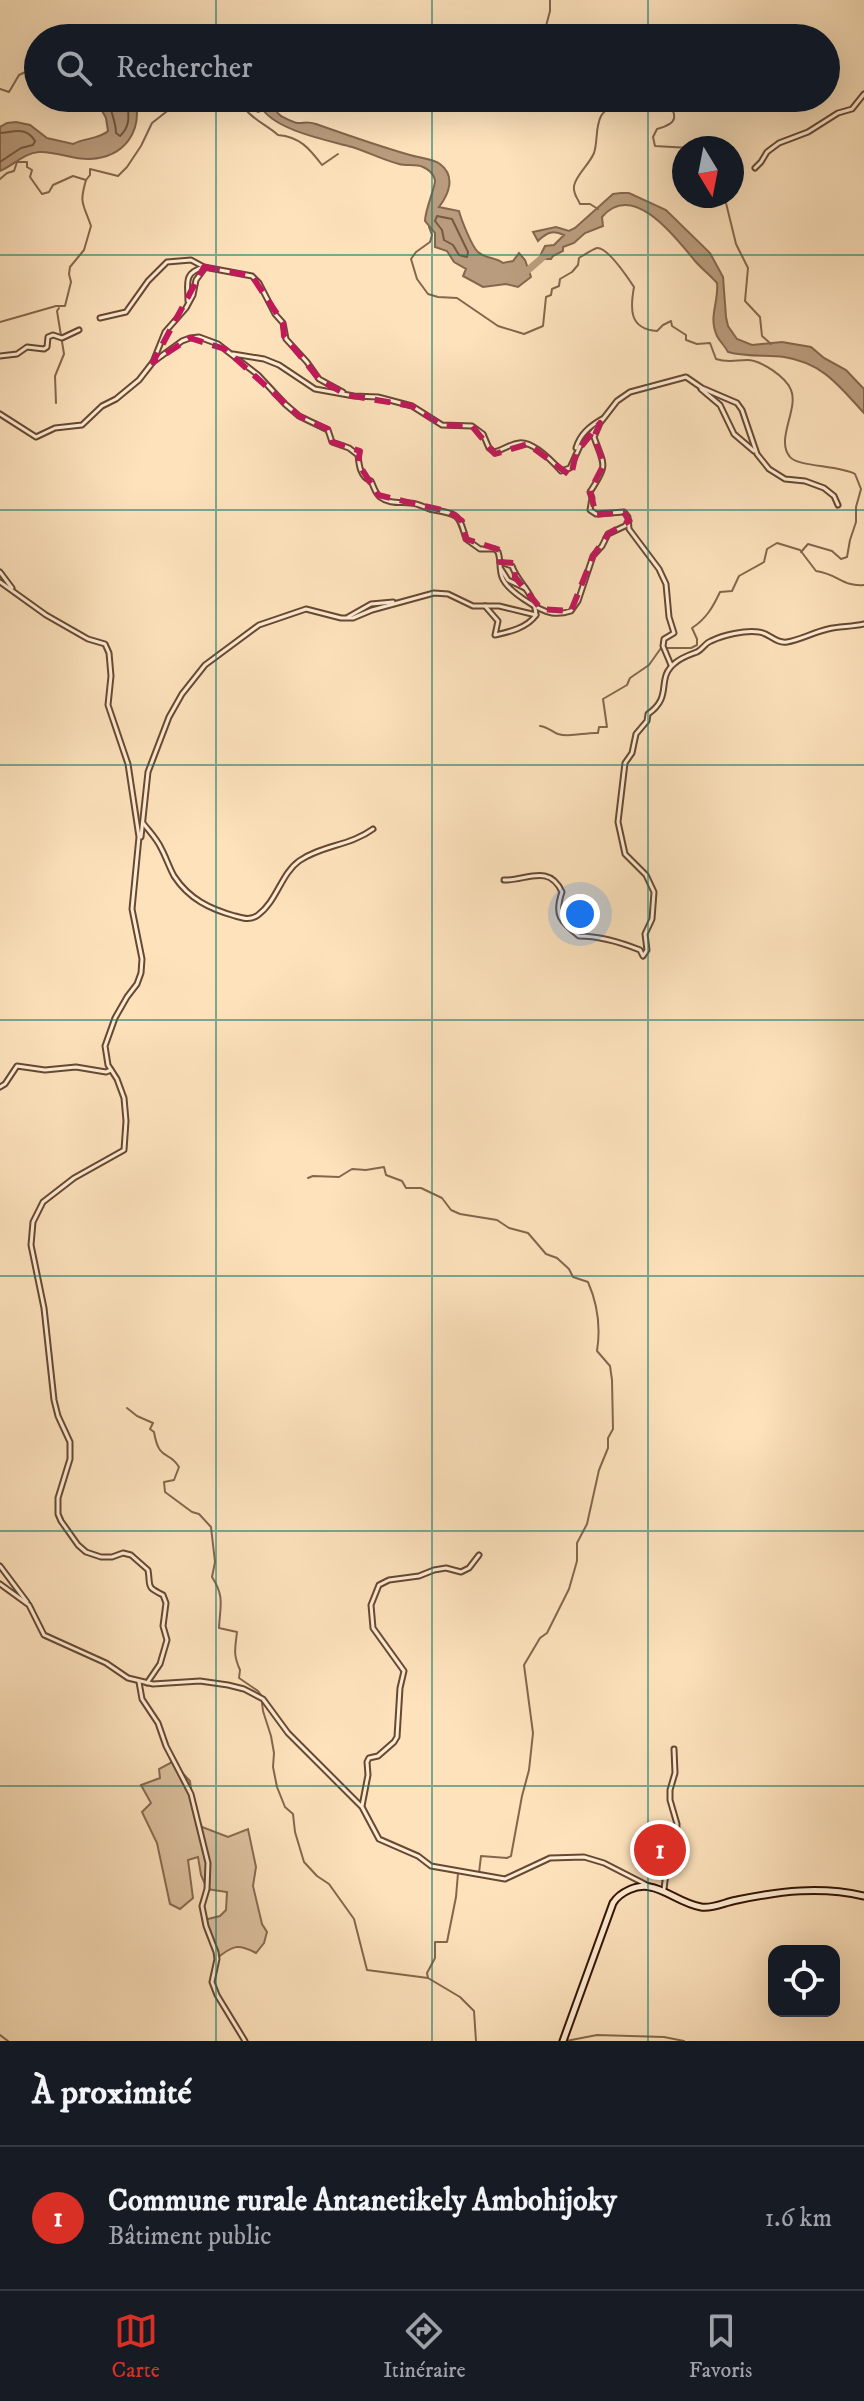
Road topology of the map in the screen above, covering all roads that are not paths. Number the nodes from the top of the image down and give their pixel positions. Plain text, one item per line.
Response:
1 (864, 94) edge
2 (755, 168) dead end
3 (204, 267) junction
4 (188, 304) junction
5 (100, 318) dead end
6 (79, 330) dead end
7 (229, 354) junction
8 (0, 356) edge
9 (153, 362) junction
10 (698, 385) junction
11 (347, 395) junction
12 (0, 414) edge
13 (606, 417) junction
14 (600, 423) junction
15 (576, 453) junction
16 (757, 454) junction
17 (838, 505) dead end
18 (629, 521) junction
19 (500, 562) junction
20 (501, 569) junction
21 (0, 572) edge
22 (0, 582) edge
23 (13, 590) junction
24 (529, 590) junction
25 (534, 604) junction
26 (485, 606) junction
27 (536, 615) junction
28 (864, 624) edge
29 (671, 666) junction
30 (143, 823) junction
31 (373, 829) dead end
32 (138, 846) junction
33 (504, 880) dead end
34 (111, 1070) junction
35 (0, 1087) edge
36 (479, 1555) dead end
37 (0, 1566) edge
38 (0, 1584) edge
39 (29, 1605) junction
40 (139, 1682) junction
41 (147, 1683) junction
42 (674, 1749) dead end
43 (362, 1807) junction
44 (647, 1885) junction
45 (663, 1893) junction
46 (864, 1896) edge
47 (564, 2038) edge
48 (245, 2041) edge

1 - 2 street
3 - 4 street
3 - 4 street
3 - 5 street
3 - 11 street
4 - 9 street
6 - 8 street
7 - 9 street
7 - 11 street
7 - 19 street
9 - 12 street
10 - 13 street
10 - 16 street
10 - 16 street
11 - 15 street
13 - 14 street
13 - 15 street
14 - 15 street
14 - 18 street
16 - 17 street
18 - 25 street
18 - 29 street
19 - 20 street
19 - 24 street
20 - 24 street
20 - 25 street
21 - 23 street
22 - 23 street
23 - 32 street
24 - 25 street
25 - 27 street
26 - 27 street
26 - 27 street
26 - 30 street
28 - 29 street
29 - 33 street
30 - 31 street
30 - 32 street
32 - 34 street
34 - 35 street
34 - 41 street
36 - 43 street
37 - 39 street
38 - 39 street
39 - 40 street
40 - 41 street
40 - 48 street
41 - 43 street
42 - 45 street
43 - 44 street
44 - 45 street
44 - 47 street
45 - 46 street

